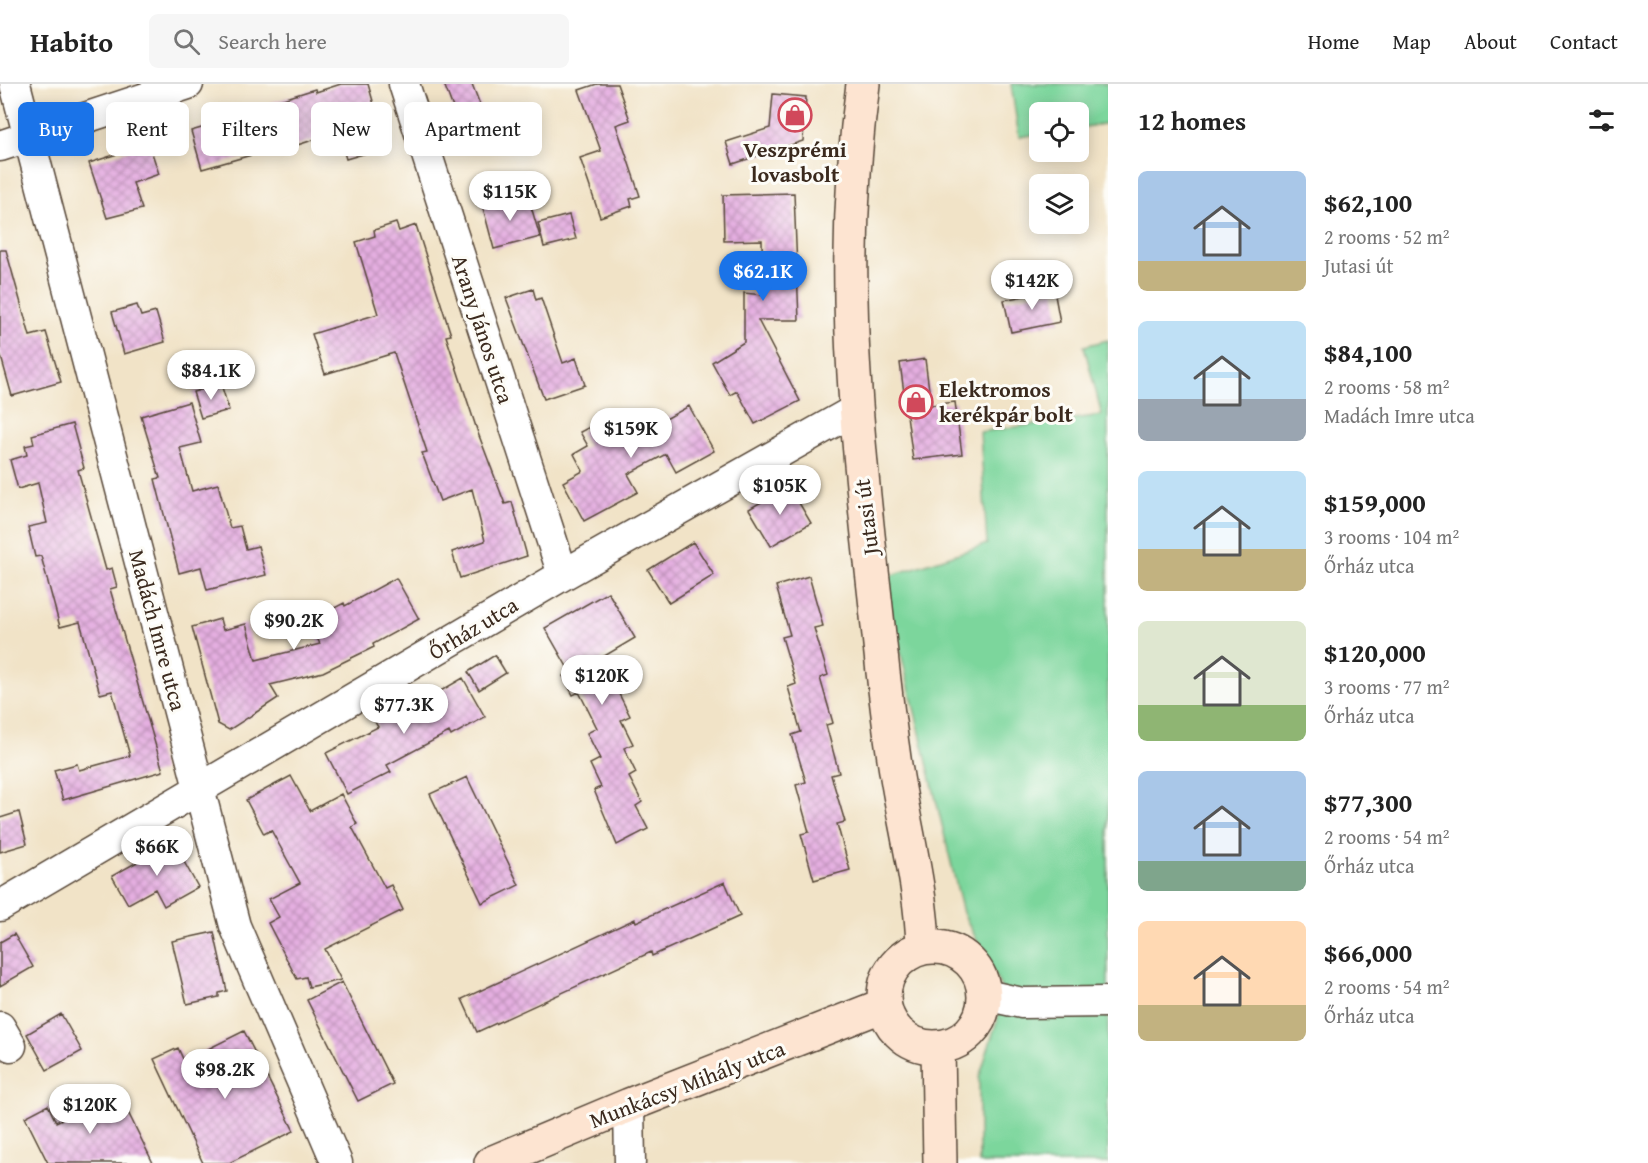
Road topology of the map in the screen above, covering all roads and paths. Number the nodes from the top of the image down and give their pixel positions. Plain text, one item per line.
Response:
1 (15, 84) edge
2 (188, 84) edge
3 (404, 84) edge
4 (863, 84) edge
5 (20, 102) edge
6 (94, 115) edge
7 (18, 140) edge
8 (0, 146) edge
9 (34, 156) edge
10 (855, 410) junction
11 (563, 575) junction
12 (199, 790) junction
13 (0, 906) edge
14 (923, 948) junction
15 (985, 995) junction
16 (1108, 1002) edge
17 (884, 1005) junction
18 (938, 1048) junction
19 (629, 1105) junction
20 (337, 1163) edge
21 (490, 1163) edge
22 (630, 1163) edge
23 (940, 1163) edge

1 - 5 street, Madách Imre utca
2 - 6 street
3 - 11 street, Arany János utca
4 - 10 street, Jutasi út
7 - 8 street
9 - 12 street, Madách Imre utca
10 - 11 street, Őrház utca
10 - 14 street, Jutasi út
11 - 12 street, Őrház utca
12 - 13 street, Őrház utca
12 - 20 street, Madách Imre utca
14 - 15 street
14 - 17 street
15 - 16 street
15 - 18 street
17 - 18 street
17 - 19 street, Munkácsy Mihály utca
18 - 23 street
19 - 21 street, Munkácsy Mihály utca
19 - 22 street

